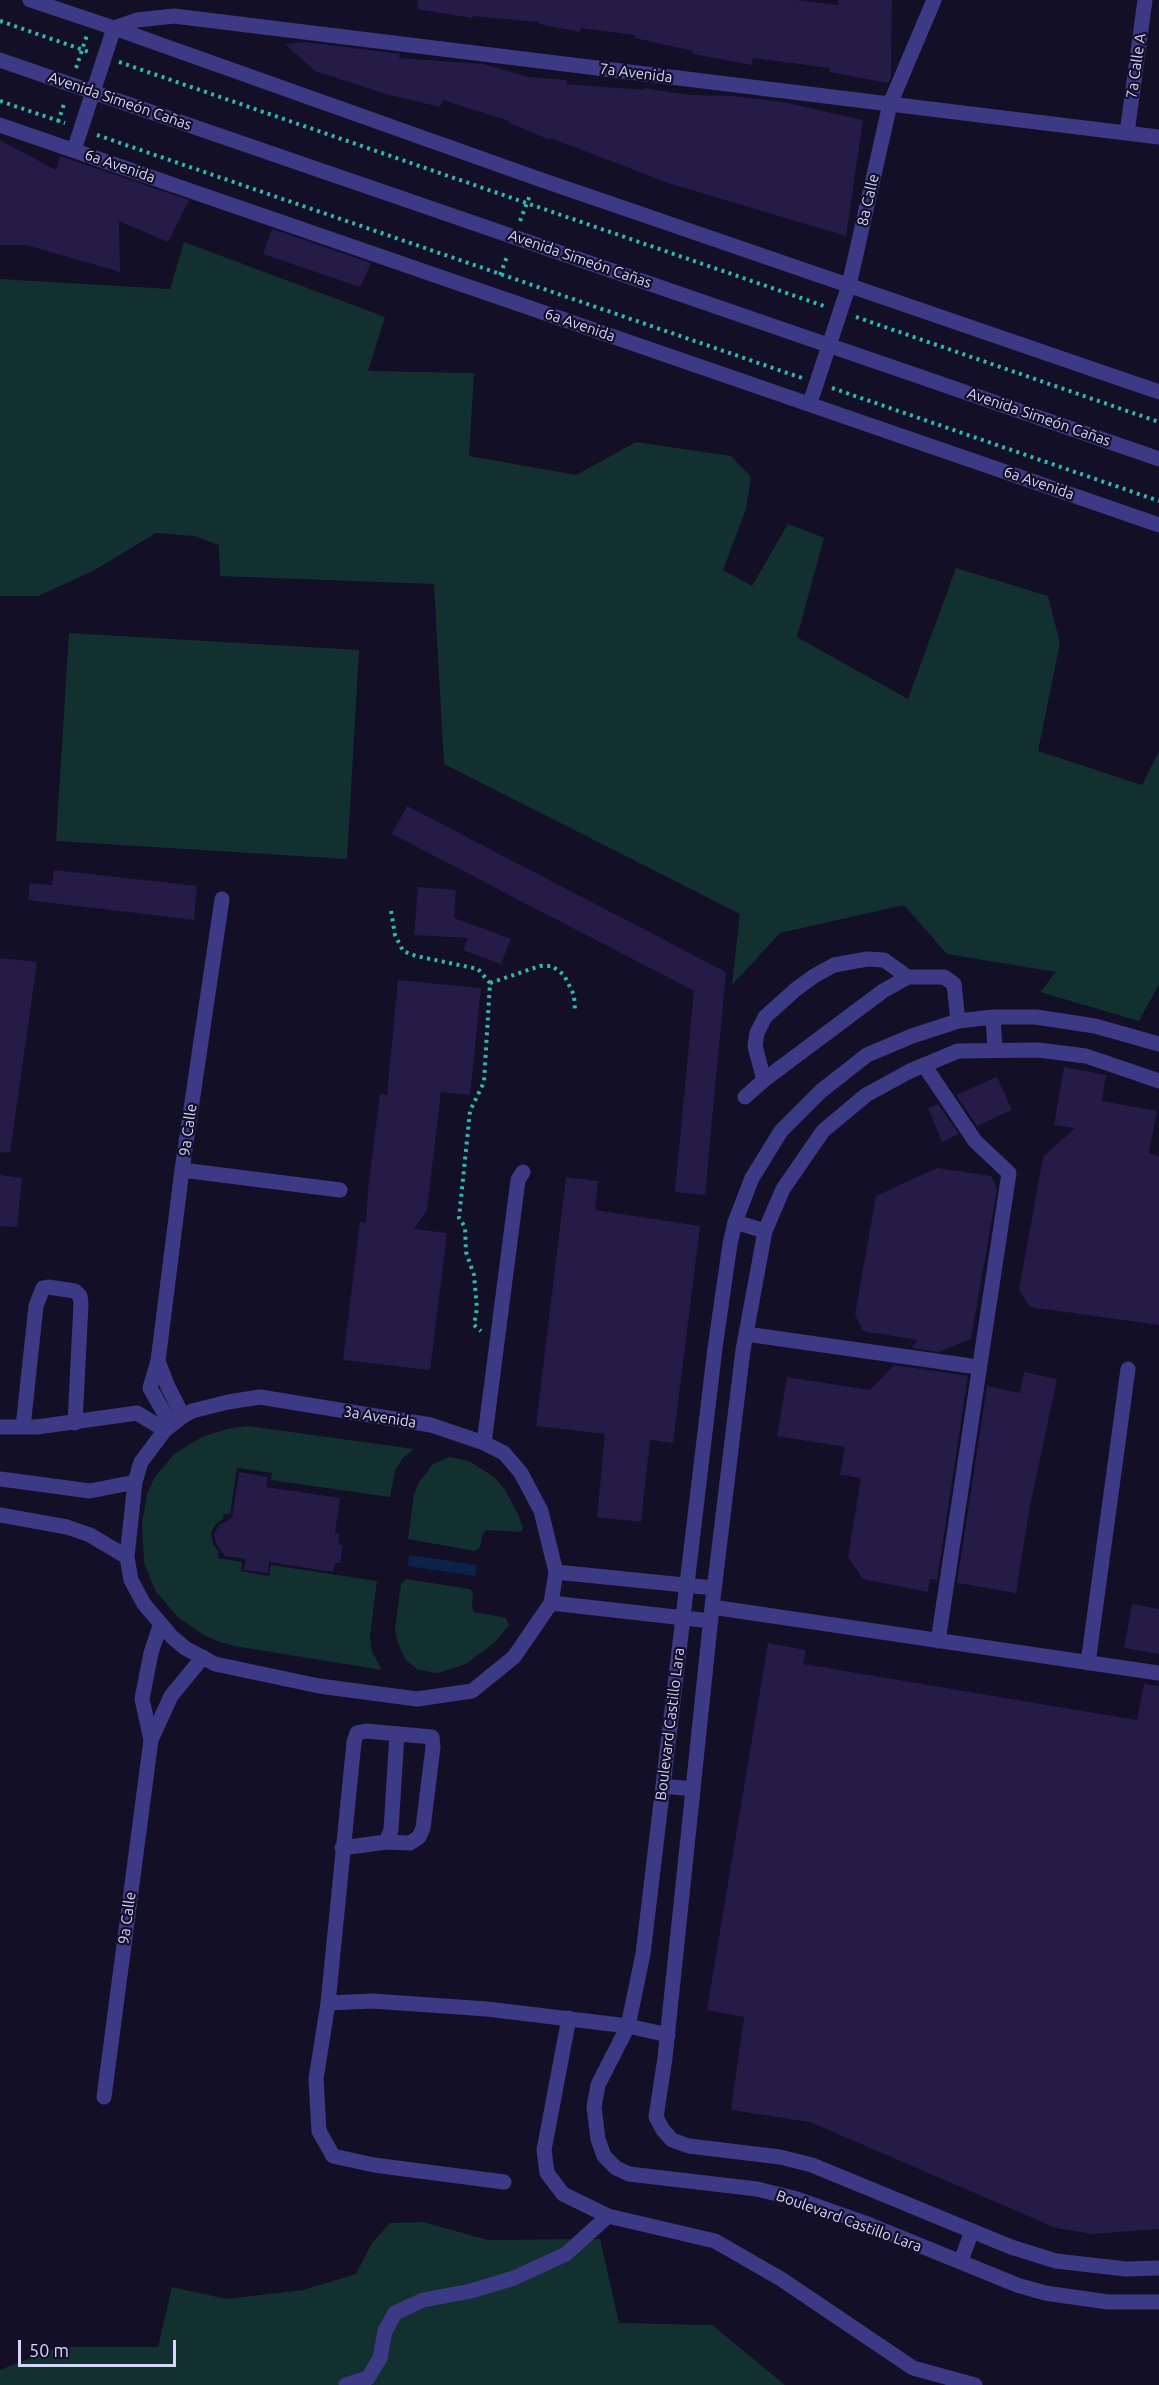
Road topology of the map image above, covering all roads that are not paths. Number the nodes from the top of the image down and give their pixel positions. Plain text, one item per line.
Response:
1 (30, 0) edge
2 (934, 0) edge
3 (1144, 0) edge
4 (114, 28) junction
5 (0, 60) edge
6 (93, 92) junction
7 (890, 104) junction
8 (0, 125) edge
9 (1127, 133) junction
10 (1159, 136) edge
11 (74, 150) junction
12 (849, 285) junction
13 (829, 345) junction
14 (1159, 392) edge
15 (810, 403) junction
16 (1159, 459) edge
17 (1159, 525) edge
18 (222, 899) dead end
19 (908, 977) junction
20 (993, 1017) junction
21 (958, 1021) junction
22 (1159, 1044) edge
23 (995, 1049) junction
24 (924, 1065) junction
25 (764, 1080) junction
26 (1159, 1081) edge
27 (745, 1097) dead end
28 (182, 1170) junction
29 (523, 1172) dead end
30 (340, 1191) dead end
31 (735, 1222) junction
32 (765, 1231) junction
33 (746, 1334) junction
34 (715, 1348) junction
35 (743, 1350) junction
36 (978, 1367) junction
37 (1128, 1369) dead end
38 (75, 1423) junction
39 (173, 1424) junction
40 (0, 1427) edge
41 (24, 1427) junction
42 (484, 1443) junction
43 (701, 1452) junction
44 (729, 1454) junction
45 (0, 1479) edge
46 (135, 1482) junction
47 (0, 1515) edge
48 (127, 1557) junction
49 (556, 1572) junction
50 (687, 1585) junction
51 (714, 1588) junction
52 (550, 1603) junction
53 (711, 1614) junction
54 (683, 1618) junction
55 (160, 1626) junction
56 (938, 1641) junction
57 (203, 1657) junction
58 (1088, 1663) junction
59 (1159, 1673) edge
60 (397, 1734) junction
61 (151, 1740) junction
62 (663, 1786) junction
63 (693, 1789) junction
64 (386, 1842) junction
65 (342, 1848) junction
66 (328, 2003) junction
67 (569, 2018) junction
68 (628, 2026) junction
69 (668, 2035) junction
70 (104, 2097) dead end
71 (504, 2182) dead end
72 (608, 2216) junction
73 (972, 2231) junction
74 (961, 2261) junction
75 (1159, 2268) edge
76 (1159, 2302) edge
77 (346, 2385) edge
78 (975, 2385) edge

1 - 4 street
2 - 7 street, 8a Calle
3 - 9 street, 7a Calle A
4 - 6 street
4 - 7 street, 7a Avenida
4 - 12 street
5 - 6 street, Avenida Simeón Cañas
6 - 11 street
6 - 13 street, Avenida Simeón Cañas
7 - 9 street, 7a Avenida
7 - 12 street, 8a Calle
8 - 11 street, 6a Avenida
9 - 10 street, 7a Avenida
11 - 15 street, 6a Avenida
12 - 13 street, 8a Calle
12 - 14 street
13 - 15 street, 8a Calle
13 - 16 street, Avenida Simeón Cañas
15 - 17 street, 6a Avenida
18 - 28 street, 9a Calle
19 - 21 street
19 - 25 street
19 - 25 street
20 - 21 street, Boulevard Castillo Lara
20 - 22 street, Boulevard Castillo Lara
20 - 23 street
21 - 31 street, Boulevard Castillo Lara
23 - 24 street, Boulevard Castillo Lara
23 - 26 street, Boulevard Castillo Lara
24 - 32 street, Boulevard Castillo Lara
24 - 36 street
25 - 27 street
28 - 30 street
28 - 39 street, 9a Calle
29 - 42 street
31 - 32 street
31 - 34 street, Boulevard Castillo Lara
32 - 33 street, Boulevard Castillo Lara
33 - 35 street, Boulevard Castillo Lara
33 - 36 street
34 - 35 street
34 - 43 street, Boulevard Castillo Lara
35 - 44 street, Boulevard Castillo Lara
36 - 56 street
37 - 58 street
38 - 39 street
38 - 41 street
38 - 41 street
39 - 42 street, 3a Avenida
39 - 46 street
40 - 41 street
42 - 49 street, 3a Avenida
43 - 44 street
43 - 50 street, Boulevard Castillo Lara
44 - 51 street, Boulevard Castillo Lara
45 - 46 street
46 - 48 street
47 - 48 street
48 - 55 street
49 - 50 street
49 - 52 street
50 - 51 street
50 - 54 street, Boulevard Castillo Lara
51 - 53 street, Boulevard Castillo Lara
52 - 54 street
52 - 57 street
53 - 54 street
53 - 56 street
53 - 63 street, Boulevard Castillo Lara
54 - 62 street, Boulevard Castillo Lara
55 - 57 street
55 - 61 street, 9a Calle
56 - 58 street
57 - 61 street, 9a Calle
58 - 59 street
60 - 64 street
60 - 64 street
60 - 65 street
61 - 70 street, 9a Calle
62 - 63 street
62 - 68 street, Boulevard Castillo Lara
63 - 69 street, Boulevard Castillo Lara
64 - 65 street
65 - 66 street
66 - 67 street
66 - 71 street
67 - 68 street
67 - 72 street
68 - 69 street
68 - 74 street, Boulevard Castillo Lara
69 - 73 street, Boulevard Castillo Lara
72 - 77 street
72 - 78 street
73 - 74 street
73 - 75 street, Boulevard Castillo Lara
74 - 76 street, Boulevard Castillo Lara

